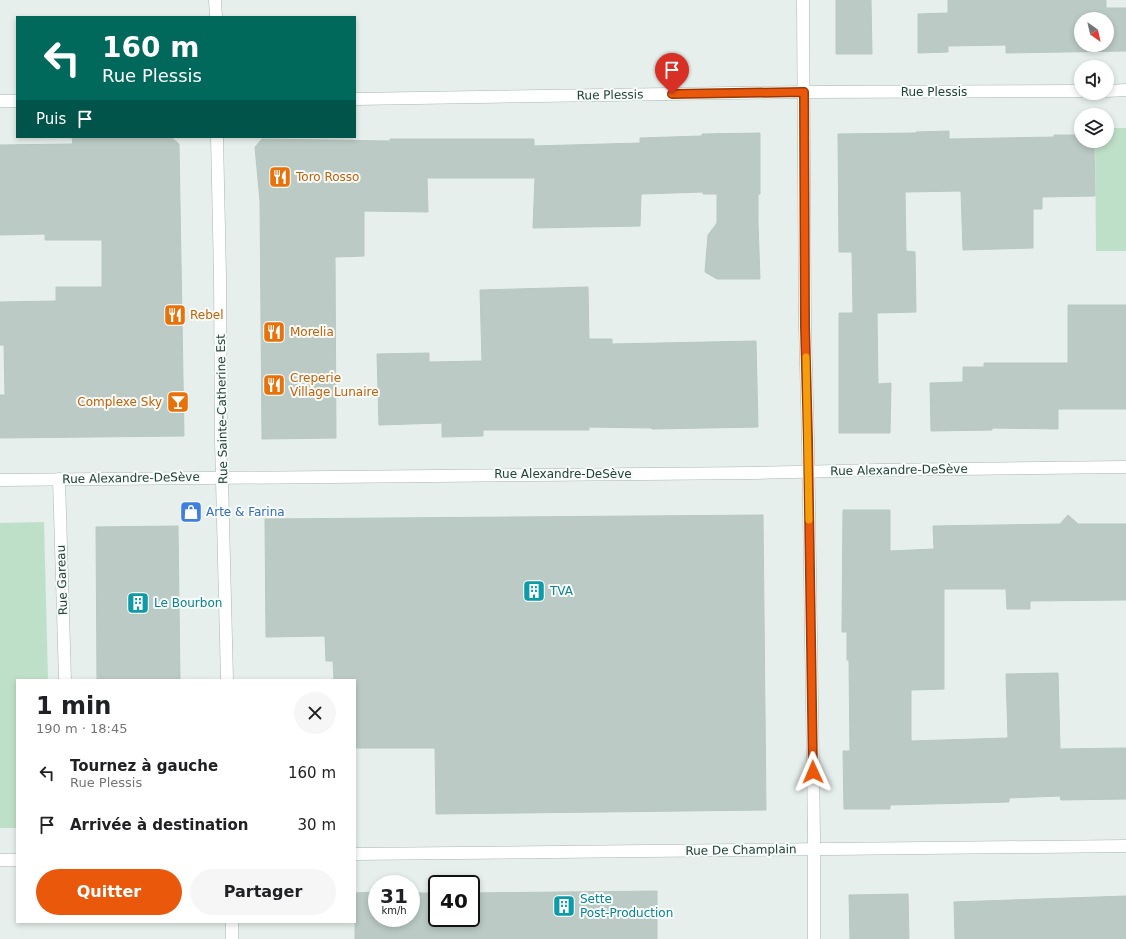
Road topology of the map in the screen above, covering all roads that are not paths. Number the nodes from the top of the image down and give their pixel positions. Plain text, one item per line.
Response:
1 (216, 0) edge
2 (803, 0) edge
3 (216, 16) edge
4 (1126, 90) edge
5 (1074, 91) edge
6 (1114, 91) edge
7 (804, 92) junction
8 (356, 99) edge
9 (16, 101) edge
10 (0, 102) edge
11 (217, 138) edge
12 (1126, 468) edge
13 (808, 471) junction
14 (223, 477) junction
15 (59, 479) junction
16 (0, 480) edge
17 (65, 679) edge
18 (227, 679) edge
19 (1126, 846) edge
20 (814, 849) junction
21 (356, 854) edge
22 (0, 860) edge
23 (16, 860) edge
24 (232, 923) edge
25 (232, 939) edge
26 (814, 939) edge

1 - 3 street
2 - 7 street
4 - 6 street
5 - 7 street, Rue Plessis
7 - 8 street, Rue Plessis
7 - 13 street
9 - 10 street
11 - 14 street, Rue Sainte-Catherine Est
12 - 13 street, Rue Alexandre-DeSève
13 - 14 street, Rue Alexandre-DeSève
13 - 20 street
14 - 15 street, Rue Alexandre-DeSève
14 - 18 street, Rue Sainte-Catherine Est
15 - 16 street, Rue Alexandre-DeSève
15 - 17 street, Rue Gareau
19 - 20 street, Rue De Champlain
20 - 21 street, Rue De Champlain
20 - 26 street
22 - 23 street
24 - 25 street

